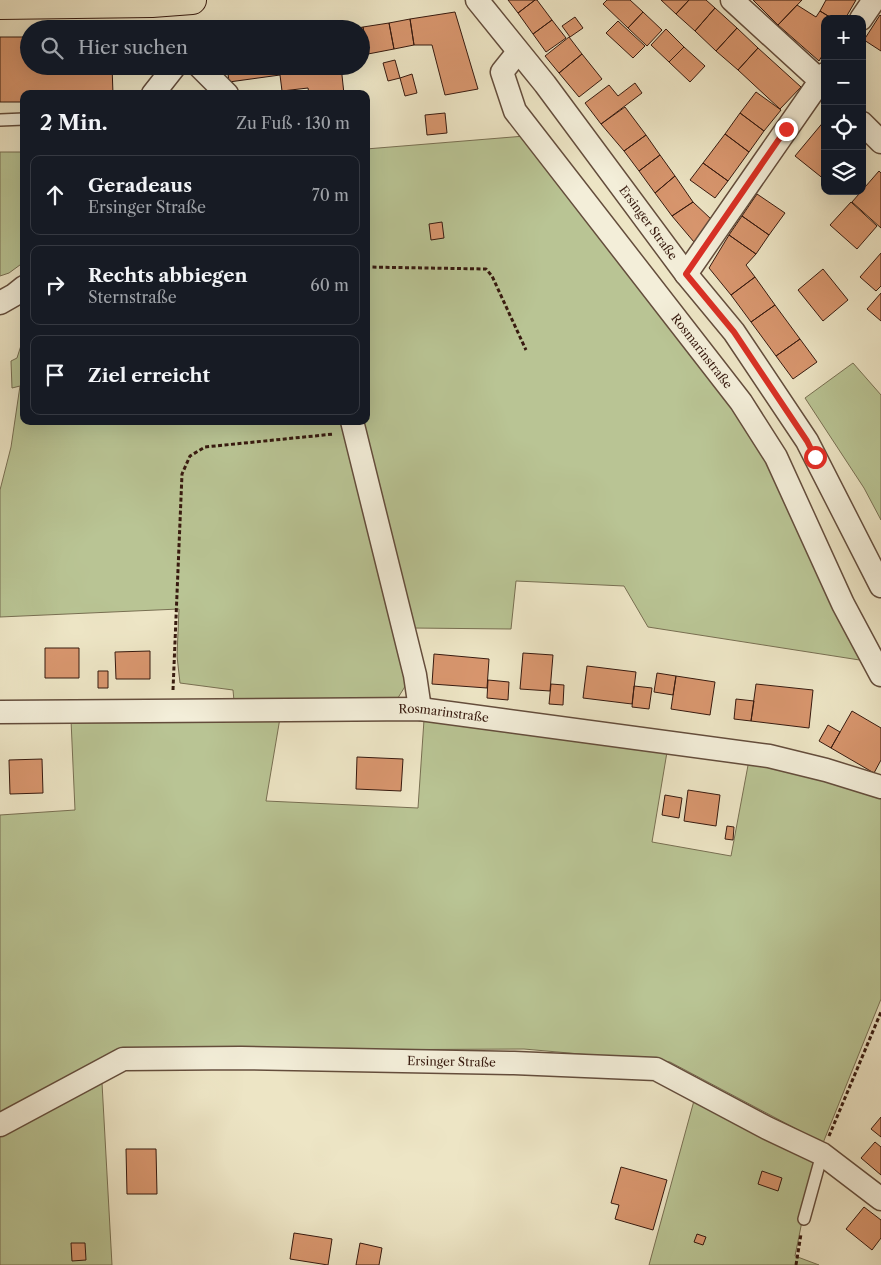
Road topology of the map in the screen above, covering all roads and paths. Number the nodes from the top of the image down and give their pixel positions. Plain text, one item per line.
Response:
1 (192, 0) edge
2 (477, 0) edge
3 (732, 0) edge
4 (874, 0) edge
5 (0, 5) edge
6 (864, 15) edge
7 (518, 52) junction
8 (168, 75) edge
9 (209, 75) edge
10 (821, 78) edge
11 (821, 83) edge
12 (156, 90) edge
13 (223, 90) edge
14 (20, 119) edge
15 (0, 120) edge
16 (866, 127) edge
17 (881, 142) edge
18 (370, 267) edge
19 (686, 274) junction
20 (20, 290) edge
21 (0, 303) edge
22 (526, 350) dead end
23 (353, 427) edge
24 (881, 586) edge
25 (881, 675) edge
26 (420, 709) junction
27 (172, 711) junction
28 (0, 712) edge
29 (881, 787) edge
30 (881, 1012) edge
31 (0, 1125) edge
32 (822, 1154) junction
33 (881, 1199) edge
34 (804, 1219) joint
35 (796, 1265) edge

1 - 5 main road
2 - 7 street, Ersinger Straße
3 - 10 street
4 - 6 street
7 - 19 street, Ersinger Straße
7 - 25 street, Rosmarinstraße
8 - 12 street
9 - 13 street
11 - 19 street
14 - 15 lane
16 - 17 street
18 - 22 path
19 - 24 street, Ersinger Straße
20 - 21 street
23 - 26 street
23 - 27 path
26 - 27 street, Rosmarinstraße
26 - 29 street, Rosmarinstraße
27 - 28 street, Rosmarinstraße
30 - 32 path
31 - 32 street, Ersinger Straße
32 - 33 street, Ersinger Straße
32 - 34 lane
34 - 35 path

